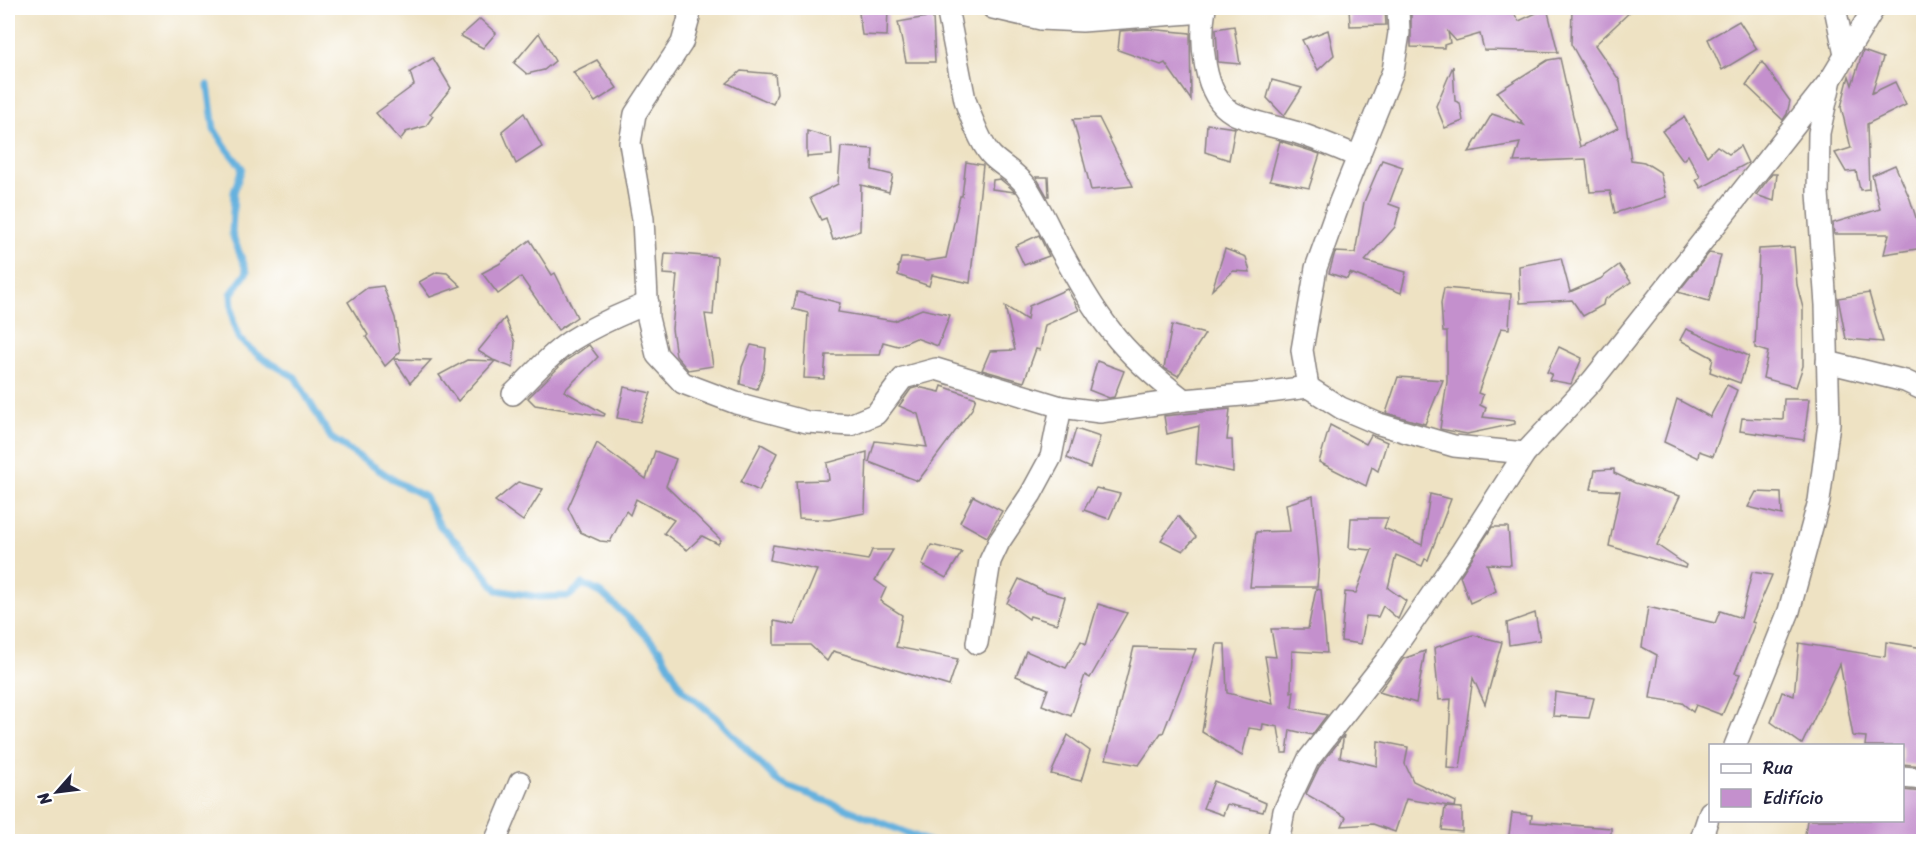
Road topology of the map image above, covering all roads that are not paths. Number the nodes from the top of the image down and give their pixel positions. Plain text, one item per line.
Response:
1 (687, 8) edge
2 (947, 8) edge
3 (993, 8) edge
4 (1398, 8) edge
5 (1835, 8) edge
6 (1874, 8) edge
7 (1205, 10) edge
8 (1845, 55) junction
9 (1831, 79) junction
10 (1359, 158) junction
11 (648, 303) junction
12 (1827, 362) junction
13 (1308, 387) junction
14 (1923, 390) edge
15 (513, 394) dead end
16 (1184, 400) junction
17 (1061, 407) junction
18 (1526, 453) junction
19 (977, 642) dead end
20 (1736, 744) edge
21 (1904, 777) edge
22 (1923, 779) edge
23 (520, 782) dead end
24 (1709, 815) edge
25 (495, 842) edge
26 (1278, 842) edge
27 (1700, 842) edge

1 - 11 street
2 - 16 street
3 - 7 street
4 - 10 street
5 - 8 street
6 - 8 street
7 - 10 street
8 - 9 street
9 - 12 street
9 - 18 street
10 - 13 street
11 - 15 street
11 - 17 street
12 - 14 street
12 - 20 street
13 - 16 street
13 - 18 street
16 - 17 street
17 - 19 street
18 - 26 street
21 - 22 street
23 - 25 street
24 - 27 street

